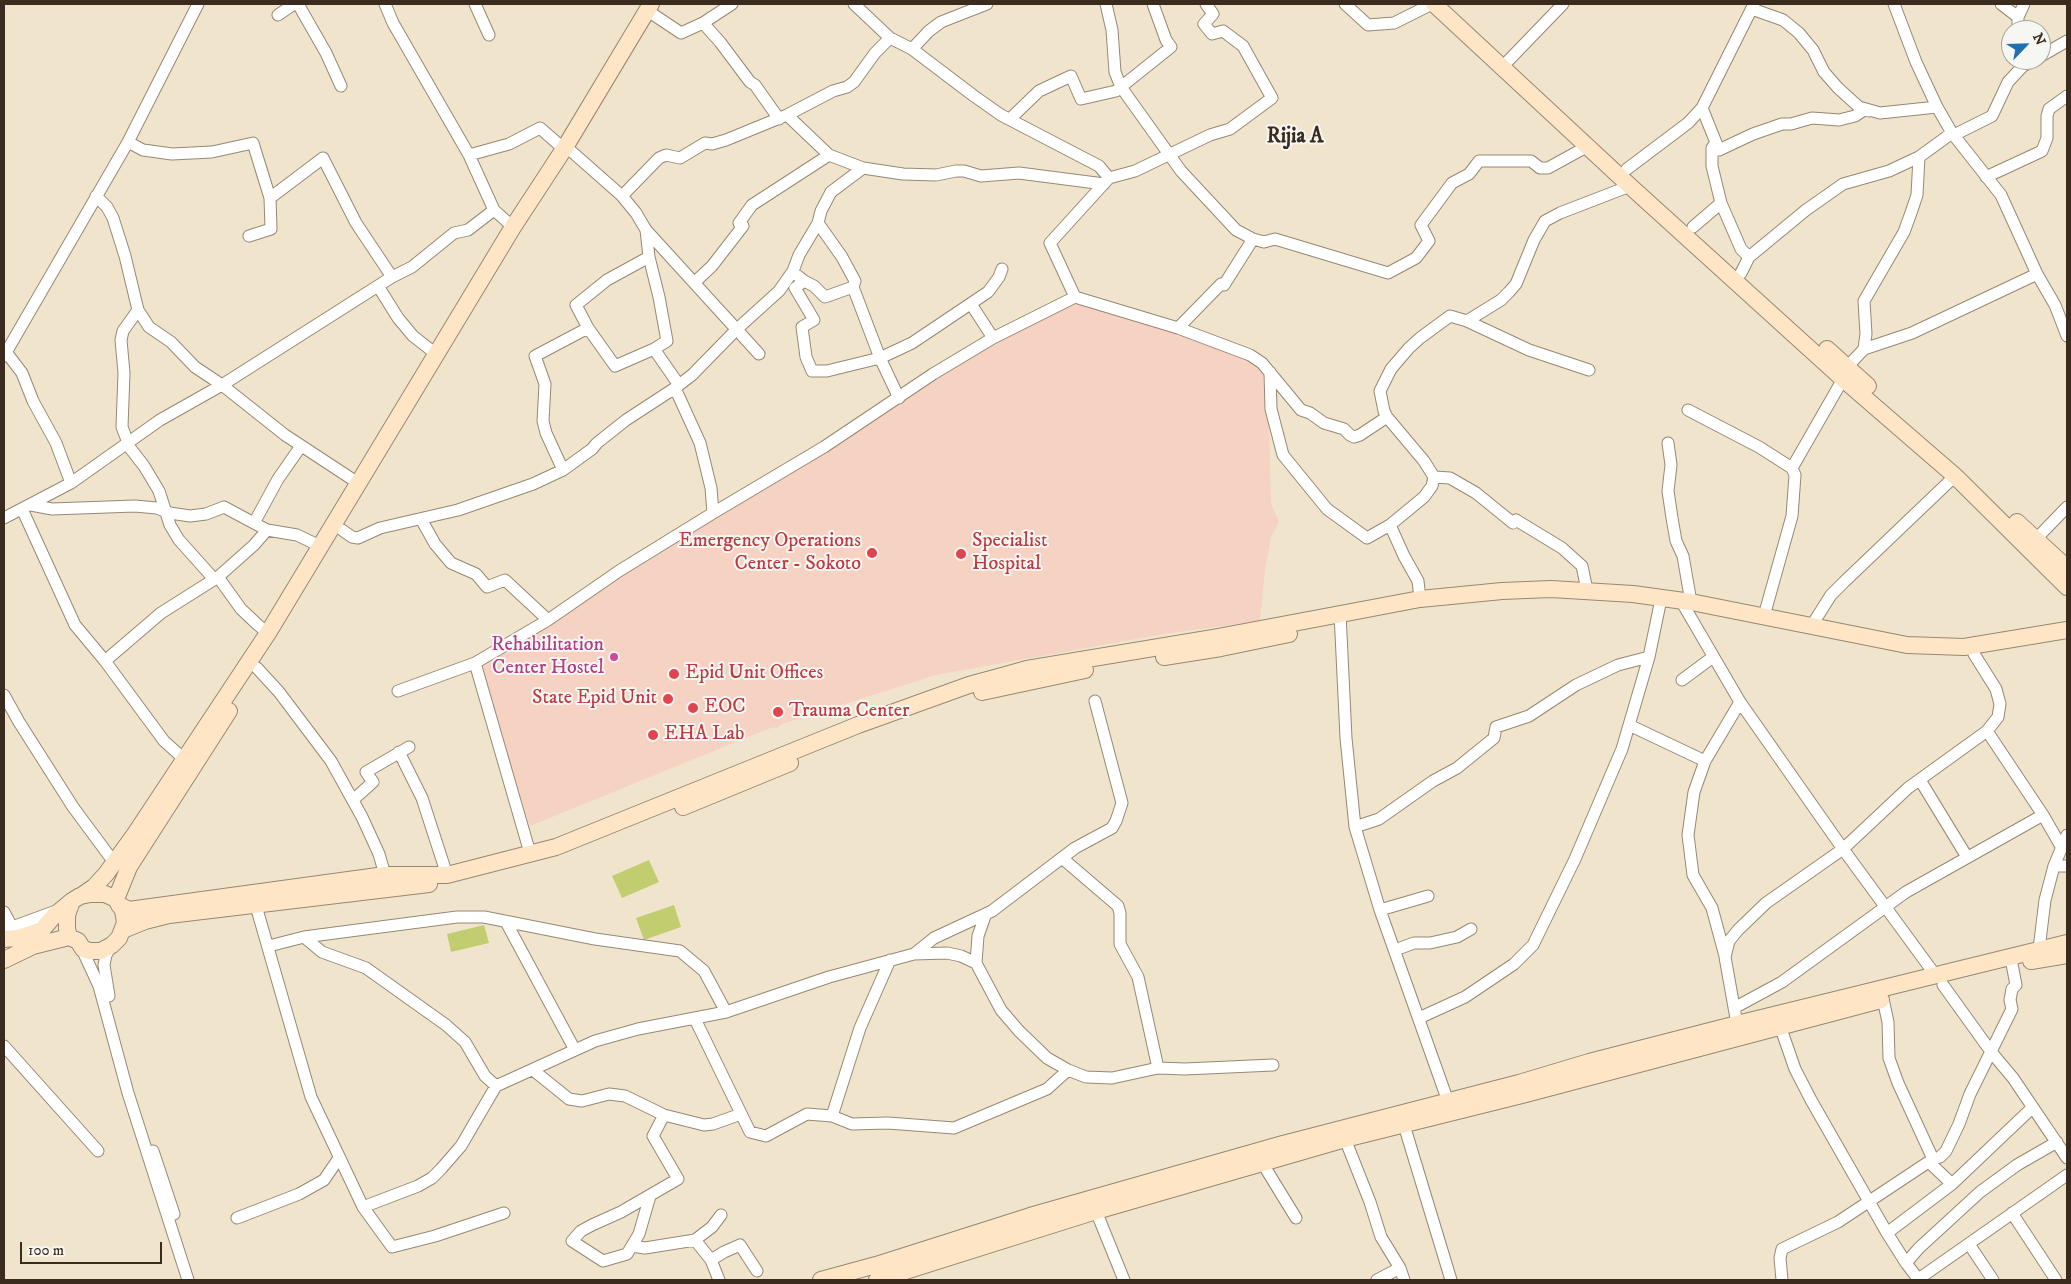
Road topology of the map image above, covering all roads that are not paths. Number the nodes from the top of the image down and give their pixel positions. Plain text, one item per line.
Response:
1 (198, 4) edge
2 (294, 4) edge
3 (298, 4) edge
4 (385, 4) edge
5 (475, 4) edge
6 (732, 4) edge
7 (854, 4) edge
8 (987, 4) edge
9 (1106, 4) edge
10 (1153, 4) edge
11 (1206, 4) edge
12 (1345, 4) edge
13 (1433, 4) edge
14 (1446, 4) edge
15 (1561, 4) edge
16 (1894, 4) edge
17 (2001, 4) edge
18 (2024, 4) edge
19 (1753, 6) edge
20 (655, 7) edge
21 (278, 15) dead end
22 (2018, 18) joint
23 (703, 23) junction
24 (489, 35) dead end
25 (890, 38) junction
26 (2067, 41) edge
27 (912, 49) junction
28 (2051, 50) edge
29 (1508, 61) junction
30 (2017, 70) edge
31 (340, 86) dead end
32 (1121, 87) junction
33 (2067, 96) edge
34 (1937, 107) junction
35 (1702, 108) junction
36 (1869, 111) junction
37 (783, 117) junction
38 (1010, 119) junction
39 (1953, 134) junction
40 (128, 142) junction
41 (1588, 146) junction
42 (568, 150) junction
43 (1719, 150) junction
44 (469, 155) junction
45 (829, 155) junction
46 (1168, 155) junction
47 (1919, 157) junction
48 (863, 168) junction
49 (1628, 169) junction
50 (1986, 176) junction
51 (1106, 181) junction
52 (1630, 186) junction
53 (96, 196) junction
54 (622, 196) junction
55 (270, 198) junction
56 (1721, 203) junction
57 (494, 210) junction
58 (818, 223) junction
59 (513, 227) junction
60 (1693, 227) junction
61 (646, 230) junction
62 (249, 236) dead end
63 (1254, 239) junction
64 (649, 257) junction
65 (1749, 257) junction
66 (1002, 269) dead end
67 (794, 271) junction
68 (1741, 273) junction
69 (2037, 274) junction
70 (392, 277) junction
71 (804, 281) junction
72 (695, 282) junction
73 (378, 286) junction
74 (853, 287) junction
75 (1075, 298) junction
76 (971, 304) junction
77 (138, 310) junction
78 (1467, 321) junction
79 (588, 328) junction
80 (1178, 328) junction
81 (737, 329) junction
82 (2067, 336) edge
83 (993, 338) junction
84 (654, 348) junction
85 (1864, 348) junction
86 (5, 354) edge
87 (436, 354) junction
88 (760, 354) dead end
89 (880, 358) junction
90 (1590, 370) dead end
91 (1270, 372) junction
92 (1845, 373) junction
93 (222, 385) junction
94 (677, 387) junction
95 (899, 398) junction
96 (1688, 410) dead end
97 (1388, 416) junction
98 (128, 442) junction
99 (1668, 443) dead end
100 (301, 446) junction
101 (1792, 468) junction
102 (564, 470) junction
103 (1956, 476) junction
104 (1434, 477) junction
105 (71, 483) junction
106 (358, 483) junction
107 (26, 507) junction
108 (2067, 507) edge
109 (166, 510) junction
110 (713, 513) junction
111 (4, 518) edge
112 (421, 519) junction
113 (254, 523) junction
114 (1390, 525) junction
115 (267, 530) junction
116 (342, 530) junction
117 (2036, 539) junction
118 (320, 546) junction
119 (2067, 568) edge
120 (216, 578) junction
121 (2067, 587) edge
122 (1587, 590) junction
123 (1420, 599) junction
124 (1660, 604) junction
125 (1687, 604) junction
126 (1764, 616) junction
127 (1341, 618) junction
128 (548, 620) junction
129 (1812, 625) junction
130 (2067, 630) edge
131 (268, 633) junction
132 (2067, 640) edge
133 (1974, 654) junction
134 (1713, 656) junction
135 (1649, 657) junction
136 (105, 661) junction
137 (475, 663) junction
138 (257, 668) junction
139 (1682, 680) dead end
140 (398, 691) dead end
141 (4, 695) edge
142 (1096, 701) dead end
143 (1740, 702) junction
144 (1629, 725) junction
145 (1987, 731) junction
146 (184, 759) junction
147 (1705, 761) junction
148 (1920, 780) junction
149 (353, 800) junction
150 (2043, 815) junction
151 (1355, 827) junction
152 (2067, 835) edge
153 (2062, 848) junction
154 (1843, 849) junction
155 (530, 853) junction
156 (1062, 858) junction
157 (1967, 858) junction
158 (123, 864) junction
159 (2054, 866) junction
160 (2067, 866) edge
161 (385, 875) junction
162 (447, 875) junction
163 (1428, 896) dead end
164 (76, 899) junction
165 (118, 902) junction
166 (256, 906) junction
167 (1886, 906) junction
168 (1380, 910) junction
169 (4, 912) edge
170 (985, 916) junction
171 (506, 922) junction
172 (1471, 929) dead end
173 (123, 930) junction
174 (6, 932) edge
175 (304, 936) junction
176 (74, 939) junction
177 (112, 946) junction
178 (269, 946) junction
179 (2039, 949) junction
180 (1395, 950) junction
181 (2067, 953) edge
182 (914, 954) junction
183 (1725, 957) junction
184 (4, 960) edge
185 (890, 960) junction
186 (976, 963) junction
187 (2012, 964) junction
188 (1939, 980) junction
189 (1883, 999) junction
190 (726, 1012) junction
191 (1736, 1016) junction
192 (1419, 1018) junction
193 (694, 1019) junction
194 (1780, 1026) junction
195 (4, 1046) edge
196 (575, 1050) junction
197 (1992, 1053) junction
198 (1273, 1065) dead end
199 (1158, 1068) junction
200 (533, 1070) junction
201 (1068, 1070) junction
202 (496, 1086) junction
203 (1450, 1107) junction
204 (2032, 1108) junction
205 (741, 1114) junction
206 (664, 1115) junction
207 (832, 1116) junction
208 (1404, 1125) junction
209 (1345, 1139) junction
210 (2058, 1142) junction
211 (98, 1151) dead end
212 (340, 1158) junction
213 (2067, 1158) edge
214 (1933, 1159) junction
215 (1266, 1168) dead end
216 (2067, 1175) edge
217 (1952, 1184) junction
218 (650, 1196) junction
219 (1869, 1201) junction
220 (363, 1207) junction
221 (1096, 1211) junction
222 (504, 1213) dead end
223 (2012, 1213) junction
224 (721, 1215) dead end
225 (237, 1218) dead end
226 (1296, 1218) dead end
227 (1887, 1233) junction
228 (695, 1240) junction
229 (1969, 1244) junction
230 (632, 1246) junction
231 (711, 1260) junction
232 (1906, 1263) junction
233 (1400, 1268) junction
234 (757, 1271) dead end
235 (188, 1280) edge
236 (195, 1280) edge
237 (719, 1280) edge
238 (821, 1280) edge
239 (880, 1280) edge
240 (1124, 1280) edge
241 (1377, 1280) edge
242 (1404, 1280) edge
243 (1451, 1280) edge
244 (1782, 1280) edge
245 (1918, 1280) edge
246 (1994, 1280) edge
247 (2056, 1280) edge

1 - 40 street
2 - 21 street
3 - 31 street
4 - 44 street
5 - 24 street
6 - 23 street
7 - 25 street
8 - 27 street
9 - 32 street
10 - 32 street
11 - 46 street
12 - 13 street
13 - 41 main road
14 - 29 main road
15 - 29 street
16 - 34 street
17 - 22 street
18 - 22 street
19 - 35 street
19 - 36 street
20 - 23 street
20 - 42 main road
23 - 37 street
25 - 27 street
25 - 37 street
26 - 28 street
27 - 38 street
29 - 49 main road
30 - 39 street
32 - 38 street
32 - 46 street
33 - 50 street
34 - 36 street
34 - 39 street
35 - 43 street
35 - 49 street
36 - 43 street
37 - 45 street
37 - 54 street
38 - 51 street
39 - 47 street
39 - 50 street
40 - 53 street
40 - 55 street
41 - 52 main road
41 - 63 street
42 - 44 street
42 - 54 street
42 - 59 main road
42 - 116 main road
43 - 56 street
44 - 57 street
45 - 48 street
45 - 72 street
46 - 51 street
46 - 63 street
47 - 65 street
47 - 85 street
48 - 51 street
48 - 58 street
49 - 60 main road
50 - 69 street
51 - 75 street
52 - 78 street
52 - 92 main road
53 - 77 street
53 - 86 street
54 - 61 street
55 - 62 street
55 - 70 street
56 - 60 street
56 - 65 street
57 - 59 street
57 - 70 street
58 - 67 street
58 - 74 street
59 - 87 main road
60 - 68 main road
61 - 64 street
61 - 72 street
63 - 80 street
64 - 79 street
64 - 84 street
65 - 68 street
66 - 76 street
67 - 71 street
67 - 81 street
68 - 92 main road
69 - 82 street
69 - 85 street
70 - 73 street
71 - 74 street
71 - 89 street
72 - 81 street
73 - 87 street
73 - 93 street
74 - 89 street
75 - 80 street
75 - 83 street
76 - 83 street
76 - 89 street
77 - 93 street
77 - 98 street
78 - 90 street
78 - 97 street
79 - 84 street
79 - 102 street
80 - 91 street
81 - 88 street
81 - 94 street
83 - 95 street
84 - 94 street
85 - 92 street
86 - 105 street
87 - 106 main road
89 - 95 street
91 - 97 street
91 - 114 street
92 - 101 street
92 - 103 main road
92 - 117 main road
93 - 98 street
93 - 100 street
94 - 102 street
94 - 110 street
95 - 110 street
96 - 101 street
97 - 104 street
98 - 105 street
98 - 109 street
99 - 125 street
100 - 106 street
100 - 113 street
101 - 126 street
102 - 112 street
103 - 121 main road
103 - 129 street
104 - 114 street
104 - 122 street
105 - 107 street
106 - 118 main road
107 - 109 street
107 - 111 street
107 - 136 street
108 - 117 street
109 - 113 street
109 - 120 street
110 - 128 street
112 - 116 street
112 - 128 street
113 - 115 street
114 - 123 street
115 - 118 street
115 - 120 street
116 - 138 main road
117 - 119 main road
118 - 131 main road
120 - 131 street
120 - 136 street
122 - 123 main road
122 - 125 main road
123 - 127 main road
124 - 125 main road
124 - 127 main road
124 - 135 street
125 - 126 main road
125 - 133 main road
125 - 134 street
126 - 129 main road
127 - 151 street
127 - 155 main road
127 - 166 main road
128 - 137 street
129 - 130 main road
131 - 146 main road
132 - 133 main road
133 - 145 street
134 - 139 street
134 - 143 street
135 - 144 street
135 - 151 street
136 - 146 street
137 - 140 street
137 - 155 street
138 - 149 street
138 - 158 main road
141 - 158 street
142 - 156 street
143 - 147 street
143 - 154 street
144 - 147 street
144 - 192 street
145 - 148 street
145 - 150 street
146 - 158 main road
147 - 183 street
148 - 154 street
148 - 157 street
149 - 161 street
149 - 162 street
150 - 153 street
150 - 157 street
151 - 168 street
152 - 153 street
153 - 159 street
154 - 167 street
154 - 183 street
155 - 162 main road
156 - 170 street
156 - 199 street
157 - 167 street
158 - 164 main road
158 - 165 main road
159 - 160 street
159 - 179 street
161 - 162 main road
161 - 165 main road
163 - 168 street
164 - 165 main road
164 - 174 main road
164 - 176 main road
165 - 173 main road
166 - 173 main road
166 - 178 street
167 - 188 street
167 - 191 street
168 - 180 street
169 - 174 street
170 - 182 street
170 - 186 street
171 - 175 street
171 - 190 street
171 - 196 street
172 - 180 street
173 - 177 main road
175 - 178 street
175 - 202 street
176 - 177 main road
176 - 184 main road
176 - 235 street
177 - 236 street
178 - 212 street
179 - 181 main road
179 - 188 main road
180 - 192 street
181 - 187 main road
182 - 185 street
182 - 186 street
183 - 191 street
185 - 190 street
185 - 207 street
186 - 201 street
187 - 188 main road
187 - 197 street
188 - 189 main road
188 - 191 main road
188 - 197 street
189 - 194 main road
189 - 214 street
190 - 193 street
191 - 203 main road
192 - 203 street
193 - 196 street
193 - 205 street
194 - 203 main road
194 - 219 street
195 - 211 street
196 - 200 street
197 - 204 street
197 - 214 street
198 - 199 street
199 - 201 street
200 - 202 street
200 - 206 street
201 - 207 street
202 - 220 street
203 - 208 main road
203 - 238 main road
204 - 210 street
204 - 217 street
205 - 206 street
205 - 207 street
206 - 218 street
208 - 209 main road
208 - 243 street
209 - 221 main road
209 - 233 street
210 - 213 street
210 - 232 street
212 - 220 street
212 - 225 street
214 - 217 street
214 - 219 street
215 - 226 street
216 - 223 street
217 - 227 street
218 - 230 street
218 - 230 street
219 - 227 street
219 - 244 street
220 - 222 street
221 - 239 main road
221 - 240 street
223 - 229 street
223 - 247 street
224 - 228 street
227 - 232 street
228 - 230 street
228 - 231 street
229 - 245 street
229 - 246 street
231 - 234 street
231 - 237 street
232 - 245 street
233 - 241 street
233 - 242 street

